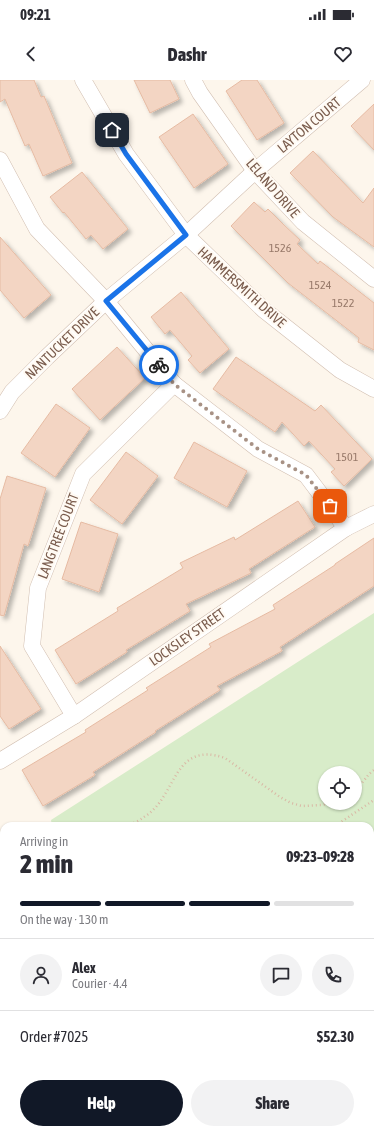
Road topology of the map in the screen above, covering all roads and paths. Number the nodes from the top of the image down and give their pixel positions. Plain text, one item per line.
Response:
1 (83, 80) edge
2 (193, 80) edge
3 (362, 80) edge
4 (367, 80) edge
5 (374, 86) edge
6 (0, 160) edge
7 (255, 171) junction
8 (186, 235) junction
9 (374, 278) edge
10 (106, 301) junction
11 (174, 384) junction
12 (374, 389) edge
13 (0, 411) edge
14 (374, 514) edge
15 (346, 528) junction
16 (74, 716) junction
17 (0, 761) edge
18 (374, 770) edge
19 (362, 784) edge
20 (374, 800) edge
21 (318, 805) edge
22 (136, 822) edge
23 (341, 822) edge

1 - 8 street, HAMMERSMITH DRIVE
2 - 7 street, LELAND DRIVE
3 - 7 street, LAYTON COURT
4 - 5 street
6 - 10 street
7 - 8 street, LAYTON COURT
7 - 9 street, LELAND DRIVE
8 - 10 street, NANTUCKET DRIVE
8 - 12 street, HAMMERSMITH DRIVE
10 - 11 street
10 - 13 street, NANTUCKET DRIVE
11 - 15 street
11 - 16 street, LANGTREE COURT
14 - 15 street, LOCKSLEY STREET
15 - 16 street, LOCKSLEY STREET
16 - 17 street, LOCKSLEY STREET
18 - 19 path
20 - 23 path
21 - 22 path

